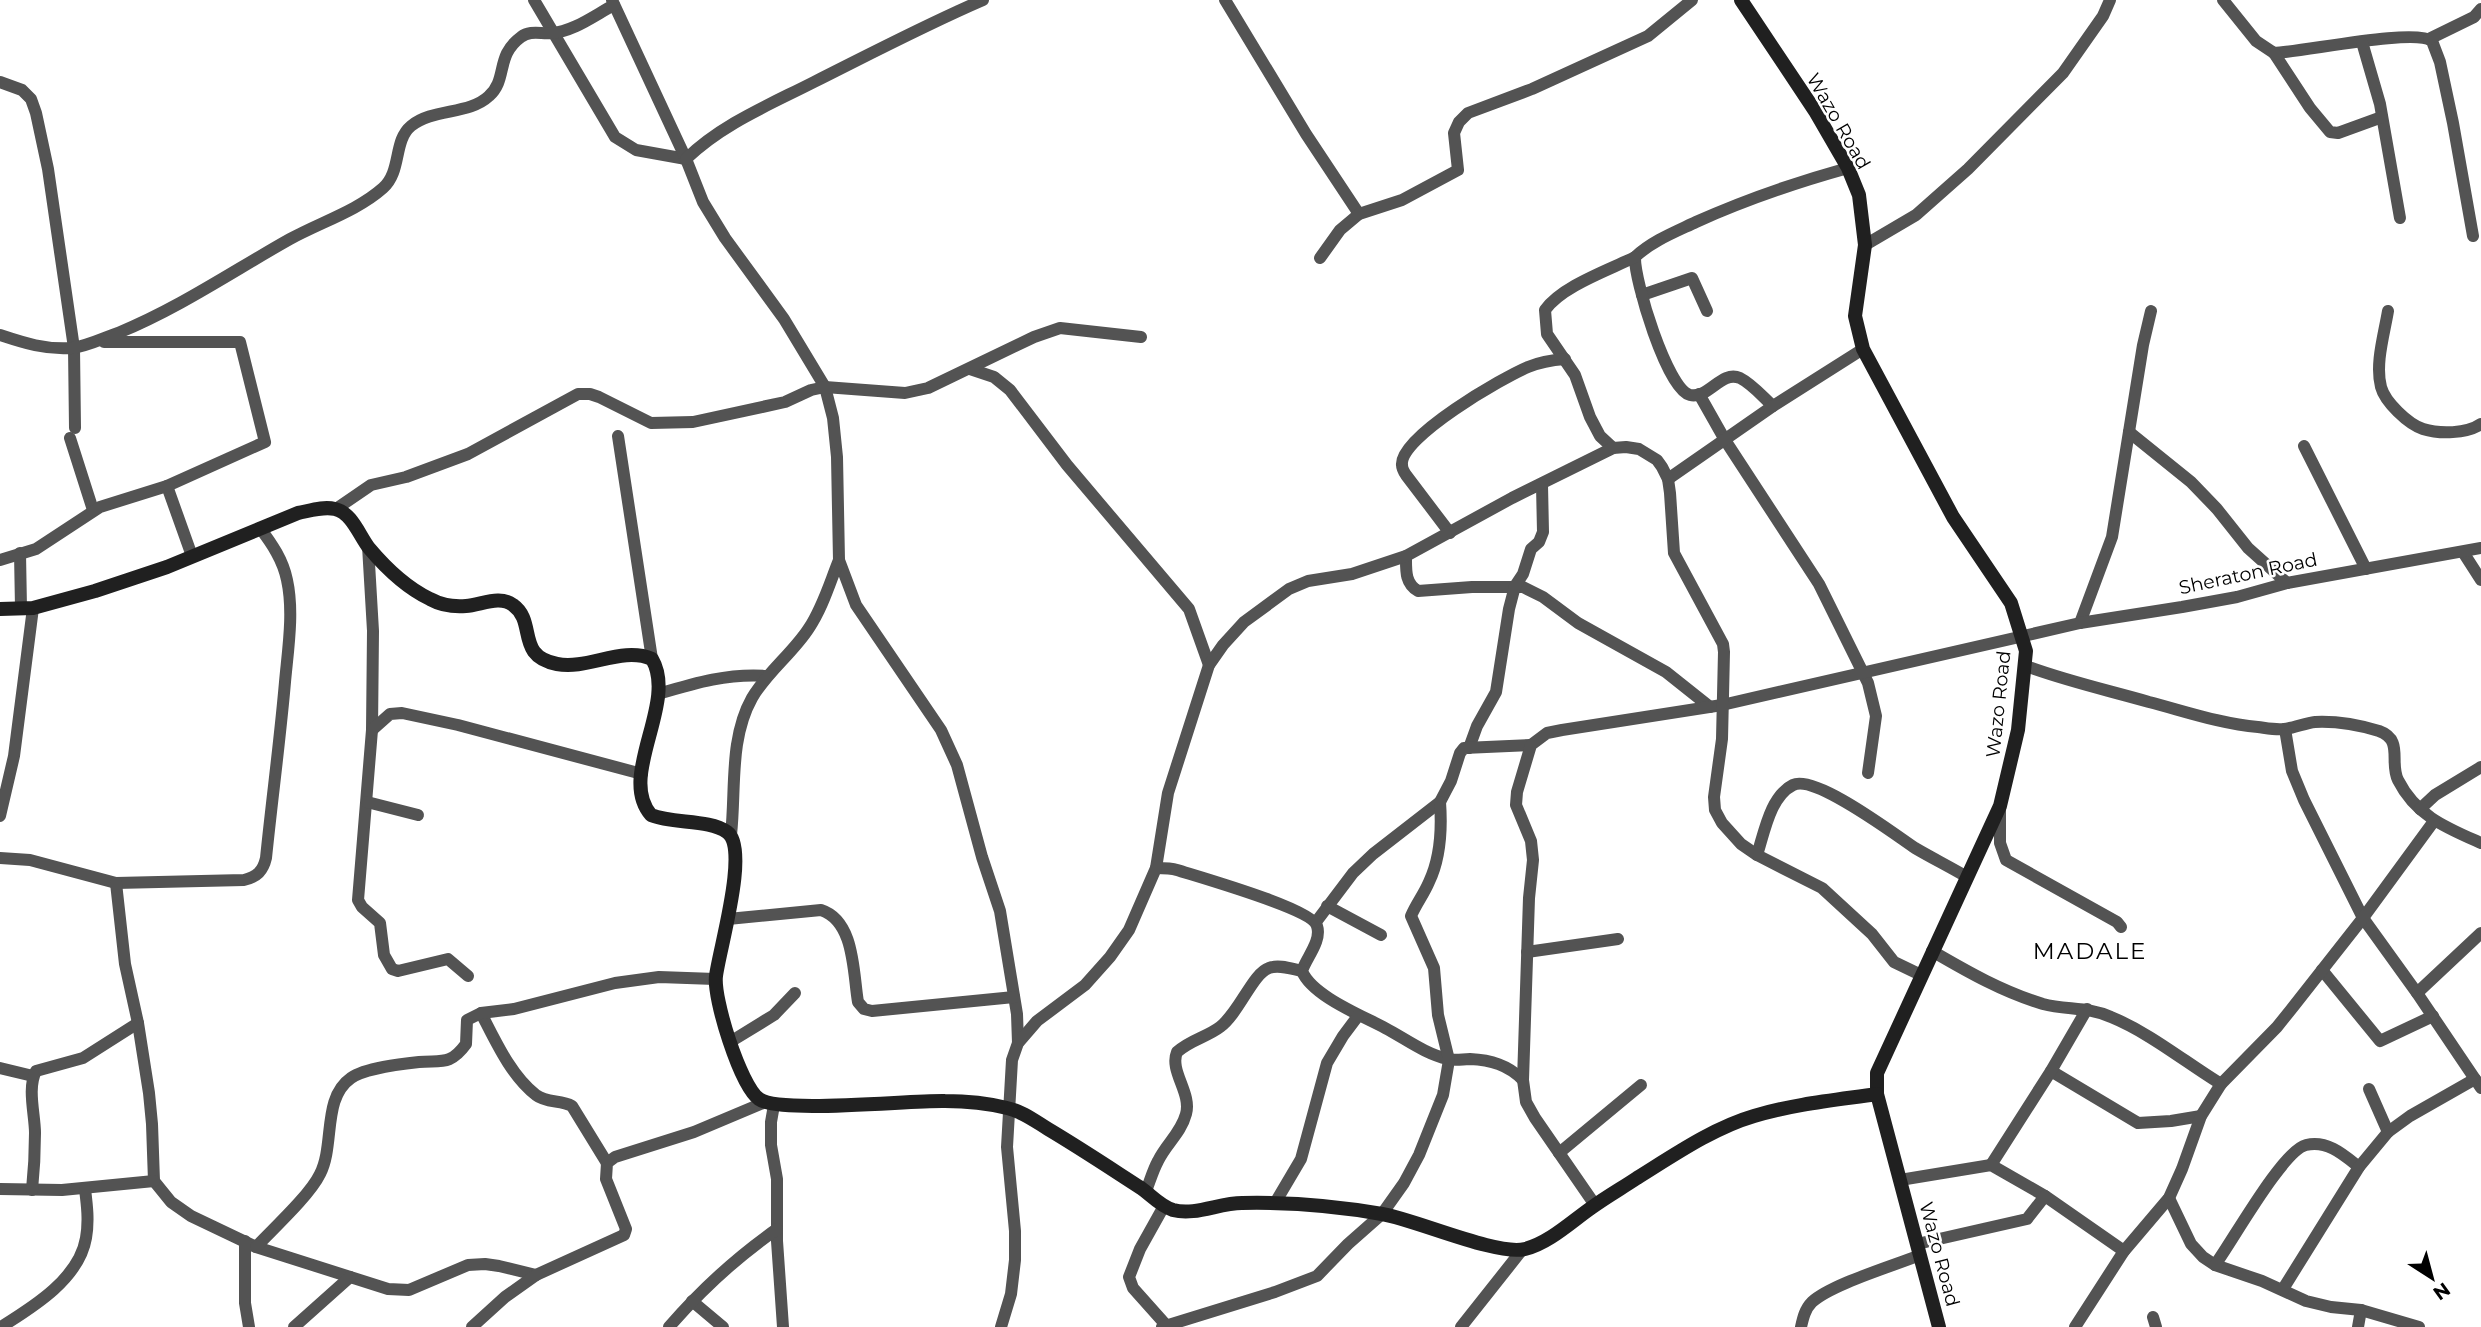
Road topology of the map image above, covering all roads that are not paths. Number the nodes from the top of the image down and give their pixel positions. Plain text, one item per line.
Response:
1 (534, 0) edge
2 (943, 0) edge
3 (983, 0) edge
4 (1226, 0) edge
5 (1692, 0) edge
6 (1741, 0) edge
7 (2110, 0) edge
8 (2223, 0) edge
9 (613, 2) edge
10 (2481, 9) edge
11 (946, 15) junction
12 (553, 33) junction
13 (2429, 39) junction
14 (2362, 43) junction
15 (2274, 52) junction
16 (0, 82) edge
17 (2382, 117) junction
18 (686, 159) junction
19 (1848, 168) junction
20 (1359, 214) junction
21 (2400, 218) dead end
22 (2473, 236) dead end
23 (1865, 245) junction
24 (1635, 257) junction
25 (1320, 258) dead end
26 (1642, 295) junction
27 (1707, 311) dead end
28 (2151, 311) dead end
29 (2388, 311) dead end
30 (0, 335) edge
31 (1141, 337) dead end
32 (93, 342) junction
33 (74, 348) junction
34 (1863, 349) junction
35 (1565, 359) junction
36 (970, 369) junction
37 (825, 387) junction
38 (1699, 394) junction
39 (1773, 406) junction
40 (2481, 424) edge
41 (2129, 432) junction
42 (618, 436) dead end
43 (1600, 436) junction
44 (1725, 440) junction
45 (2304, 446) dead end
46 (1614, 448) junction
47 (1596, 457) junction
48 (1668, 479) junction
49 (1542, 485) junction
50 (167, 486) junction
51 (336, 509) junction
52 (93, 510) junction
53 (260, 528) junction
54 (1450, 533) junction
55 (368, 546) junction
56 (2481, 548) edge
57 (2463, 552) junction
58 (20, 553) junction
59 (192, 556) junction
60 (1406, 556) junction
61 (839, 559) junction
62 (0, 560) edge
63 (2366, 569) junction
64 (2481, 580) edge
65 (1520, 582) junction
66 (2287, 583) junction
67 (27, 608) junction
68 (0, 609) edge
69 (2080, 623) junction
70 (2023, 636) junction
71 (652, 659) junction
72 (1209, 665) junction
73 (2026, 666) junction
74 (1863, 672) junction
75 (768, 676) junction
76 (658, 694) junction
77 (1716, 706) junction
78 (2285, 729) junction
79 (372, 730) junction
80 (1531, 745) junction
81 (1469, 748) junction
82 (2481, 766) edge
83 (1868, 773) dead end
84 (642, 774) junction
85 (367, 802) junction
86 (1440, 802) junction
87 (2000, 806) junction
88 (2420, 809) junction
89 (418, 815) dead end
90 (0, 816) edge
91 (2434, 821) junction
92 (731, 835) junction
93 (2481, 844) edge
94 (1757, 855) junction
95 (0, 858) edge
96 (1156, 868) junction
97 (1967, 877) junction
98 (116, 883) junction
99 (1327, 906) junction
100 (2363, 918) junction
101 (728, 919) junction
102 (1316, 922) junction
103 (2121, 928) dead end
104 (1381, 935) dead end
105 (1618, 939) dead end
106 (2478, 942) edge
107 (1932, 951) junction
108 (1527, 953) junction
109 (2322, 970) junction
110 (1302, 971) junction
111 (1921, 975) junction
112 (468, 976) dead end
113 (715, 979) junction
114 (795, 993) dead end
115 (2417, 993) junction
116 (1014, 996) junction
117 (2087, 1009) junction
118 (481, 1013) junction
119 (1358, 1016) junction
120 (2433, 1016) junction
121 (138, 1023) junction
122 (730, 1042) junction
123 (1018, 1043) junction
124 (1449, 1060) junction
125 (0, 1068) edge
126 (2052, 1071) junction
127 (33, 1076) junction
128 (1523, 1080) junction
129 (2221, 1084) junction
130 (2478, 1084) edge
131 (1641, 1085) dead end
132 (2369, 1089) dead end
133 (1877, 1094) junction
134 (768, 1104) junction
135 (1010, 1108) junction
136 (2201, 1116) junction
137 (2388, 1132) junction
138 (1559, 1153) junction
139 (607, 1163) junction
140 (1991, 1165) junction
141 (2359, 1167) junction
142 (1900, 1180) junction
143 (154, 1181) junction
144 (0, 1189) edge
145 (85, 1189) junction
146 (32, 1190) junction
147 (1146, 1191) junction
148 (2045, 1195) junction
149 (2169, 1198) junction
150 (1275, 1203) junction
151 (1595, 1205) junction
152 (1164, 1206) junction
153 (1382, 1214) junction
154 (777, 1229) junction
155 (251, 1244) junction
156 (1919, 1249) junction
157 (1522, 1250) junction
158 (2124, 1251) junction
159 (2216, 1265) junction
160 (536, 1275) junction
161 (350, 1278) junction
162 (2283, 1289) junction
163 (692, 1300) junction
164 (2361, 1310) junction
165 (1164, 1326) edge
166 (1, 1327) edge
167 (249, 1327) edge
168 (295, 1327) edge
169 (472, 1327) edge
170 (669, 1327) edge
171 (723, 1327) edge
172 (783, 1327) edge
173 (1001, 1327) edge
174 (1461, 1327) edge
175 (1801, 1327) edge
176 (1939, 1327) edge
177 (2075, 1327) edge
178 (2357, 1327) edge
179 (2419, 1327) edge

1 - 12 street
2 - 11 street
3 - 11 street
4 - 20 street
5 - 20 street
6 - 19 street, Wazo Road
7 - 23 street
8 - 15 street
9 - 12 street
9 - 18 street
10 - 13 street
11 - 18 street
12 - 18 street
12 - 32 street
13 - 14 street
13 - 22 street
14 - 15 street
14 - 17 street
15 - 17 street
16 - 33 street
17 - 21 street
18 - 37 street
19 - 23 street, Wazo Road
19 - 24 street
20 - 25 street
23 - 34 street, Wazo Road
24 - 26 street
24 - 35 street
26 - 27 street
26 - 38 street
28 - 41 street
29 - 40 street
30 - 33 street
31 - 36 street
32 - 33 street
32 - 50 street
33 - 52 street
34 - 39 street
34 - 70 street, Wazo Road
35 - 43 street
35 - 54 street
36 - 37 street
36 - 72 street
37 - 51 street
37 - 61 street
38 - 39 street
38 - 44 street
39 - 44 street
41 - 66 street
41 - 69 street
42 - 71 street
43 - 46 street
43 - 47 street
44 - 48 street
44 - 74 street
45 - 63 street
46 - 47 street
46 - 48 street
47 - 49 street
48 - 77 street
49 - 54 street
49 - 65 street
50 - 52 street
50 - 59 street
51 - 53 street
51 - 55 street
52 - 58 street
53 - 59 street
53 - 98 street
54 - 60 street
55 - 71 street
55 - 79 street
56 - 57 street, Sheraton Road
57 - 63 street, Sheraton Road
57 - 64 street
58 - 62 street
58 - 67 street
59 - 67 street
60 - 65 street
60 - 72 street
61 - 75 street
61 - 116 street
63 - 66 street, Sheraton Road
65 - 77 street
65 - 81 street
66 - 69 street, Sheraton Road
67 - 68 street
67 - 90 street
69 - 70 street, Sheraton Road
70 - 73 street, Wazo Road
70 - 74 street, Sheraton Road
71 - 76 street
72 - 96 street
73 - 78 street
73 - 87 street, Wazo Road
74 - 77 street, Sheraton Road
74 - 83 street
75 - 76 street
75 - 92 street
76 - 84 street
77 - 80 street, Sheraton Road
77 - 94 street
78 - 88 street
78 - 100 street
79 - 84 street
79 - 85 street
80 - 81 street
80 - 108 street
81 - 86 street
82 - 88 street
84 - 92 street
85 - 89 street
85 - 112 street
86 - 99 street
86 - 124 street
87 - 97 street, Wazo Road
87 - 103 street
88 - 91 street
91 - 93 street
91 - 100 street
92 - 101 street
94 - 97 street
94 - 111 street
95 - 98 street
96 - 102 street
96 - 123 street
97 - 107 street, Wazo Road
98 - 121 street
99 - 102 street
99 - 104 street
100 - 109 street
100 - 115 street
101 - 113 street
101 - 116 street
102 - 110 street
105 - 108 street
106 - 115 street
107 - 111 street, Wazo Road
107 - 117 street
108 - 128 street
109 - 120 street
109 - 129 street
110 - 119 street
110 - 147 street
111 - 133 street, Wazo Road
113 - 118 street
113 - 122 street
114 - 122 street
115 - 120 street
116 - 123 street
117 - 126 street
117 - 129 street
118 - 139 street
118 - 155 street
119 - 124 street
119 - 150 street
120 - 130 street
121 - 127 street
121 - 143 street
122 - 134 street
123 - 135 street
124 - 128 street
124 - 153 street
125 - 127 street
126 - 136 street
126 - 140 street
127 - 146 street
128 - 138 street
129 - 136 street
130 - 137 street
131 - 138 street
132 - 137 street
133 - 142 street, Wazo Road
133 - 151 street
134 - 135 street
134 - 139 street
134 - 154 street
135 - 147 street
135 - 173 street
136 - 149 street
137 - 141 street
138 - 151 street
139 - 160 street
140 - 142 street
140 - 148 street
141 - 159 street
141 - 162 street
142 - 156 street, Wazo Road
143 - 145 street
143 - 155 street
144 - 146 street
145 - 146 street
145 - 166 street
147 - 152 street
148 - 156 street
148 - 158 street
149 - 158 street
149 - 159 street
150 - 152 street
150 - 153 street
151 - 157 street
152 - 165 street
153 - 157 street
153 - 165 street
154 - 163 street
154 - 172 street
155 - 161 street
155 - 167 street
156 - 175 street
156 - 176 street, Wazo Road
157 - 174 street
158 - 177 street
159 - 162 street
160 - 161 street
160 - 169 street
161 - 168 street
162 - 164 street
163 - 170 street
163 - 171 street
164 - 178 street
164 - 179 street

